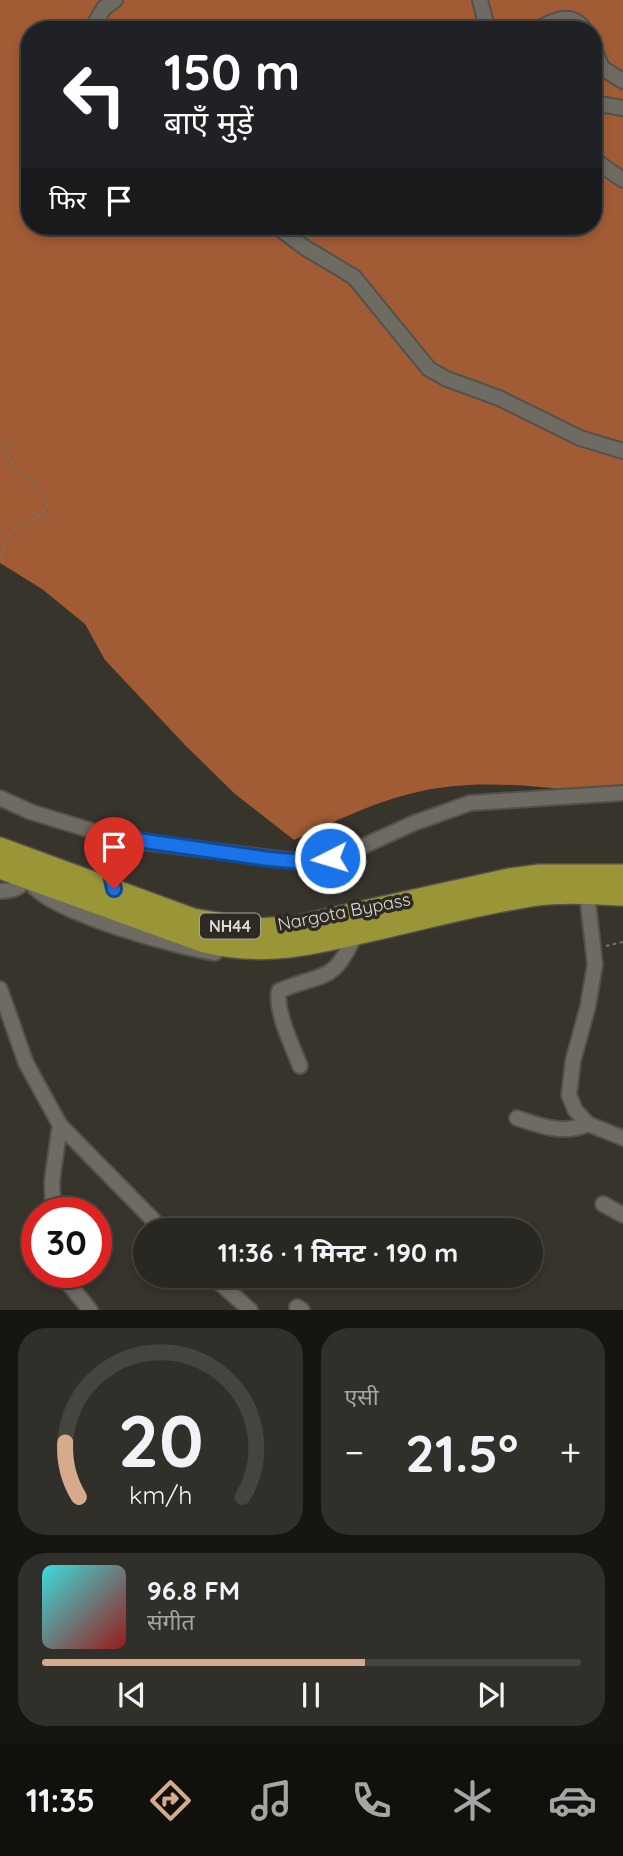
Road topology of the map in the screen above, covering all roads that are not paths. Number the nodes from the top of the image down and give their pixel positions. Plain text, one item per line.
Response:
1 (115, 0) edge
2 (480, 0) edge
3 (96, 21) edge
4 (485, 21) edge
5 (555, 21) edge
6 (573, 21) edge
7 (602, 68) edge
8 (623, 81) edge
9 (602, 106) edge
10 (623, 108) edge
11 (602, 165) edge
12 (623, 180) edge
13 (288, 235) edge
14 (623, 451) edge
15 (623, 793) edge
16 (2, 799) edge
17 (103, 835) junction
18 (0, 848) edge
19 (0, 868) edge
20 (623, 875) edge
21 (29, 878) junction
22 (540, 885) junction
23 (114, 889) junction
24 (0, 891) edge
25 (586, 894) junction
26 (623, 895) edge
27 (355, 935) junction
28 (0, 989) edge
29 (300, 1066) dead end
30 (517, 1118) dead end
31 (587, 1124) junction
32 (60, 1125) junction
33 (623, 1138) edge
34 (52, 1197) edge
35 (603, 1204) dead end
36 (623, 1215) edge
37 (151, 1218) edge
38 (72, 1288) edge
39 (225, 1288) edge
40 (90, 1310) edge
41 (250, 1310) edge

1 - 3 street
2 - 4 street
5 - 6 street
7 - 8 street
9 - 10 street
11 - 12 street
13 - 14 street
15 - 17 street
16 - 17 street
17 - 23 street
18 - 23 highway, Nargota Bypass / NH44
19 - 21 highway, Nargota Bypass / NH44
20 - 22 highway, Nargota Bypass / NH44
21 - 24 street
21 - 27 highway, Nargota Bypass / NH44
22 - 23 highway, Nargota Bypass / NH44
22 - 25 highway, Nargota Bypass / NH44
22 - 27 highway, Nargota Bypass / NH44
25 - 26 highway, Nargota Bypass / NH44
25 - 31 street
27 - 29 street
28 - 32 street
30 - 31 street
31 - 33 street
32 - 34 street
32 - 37 street
35 - 36 street
38 - 40 street
39 - 41 street

